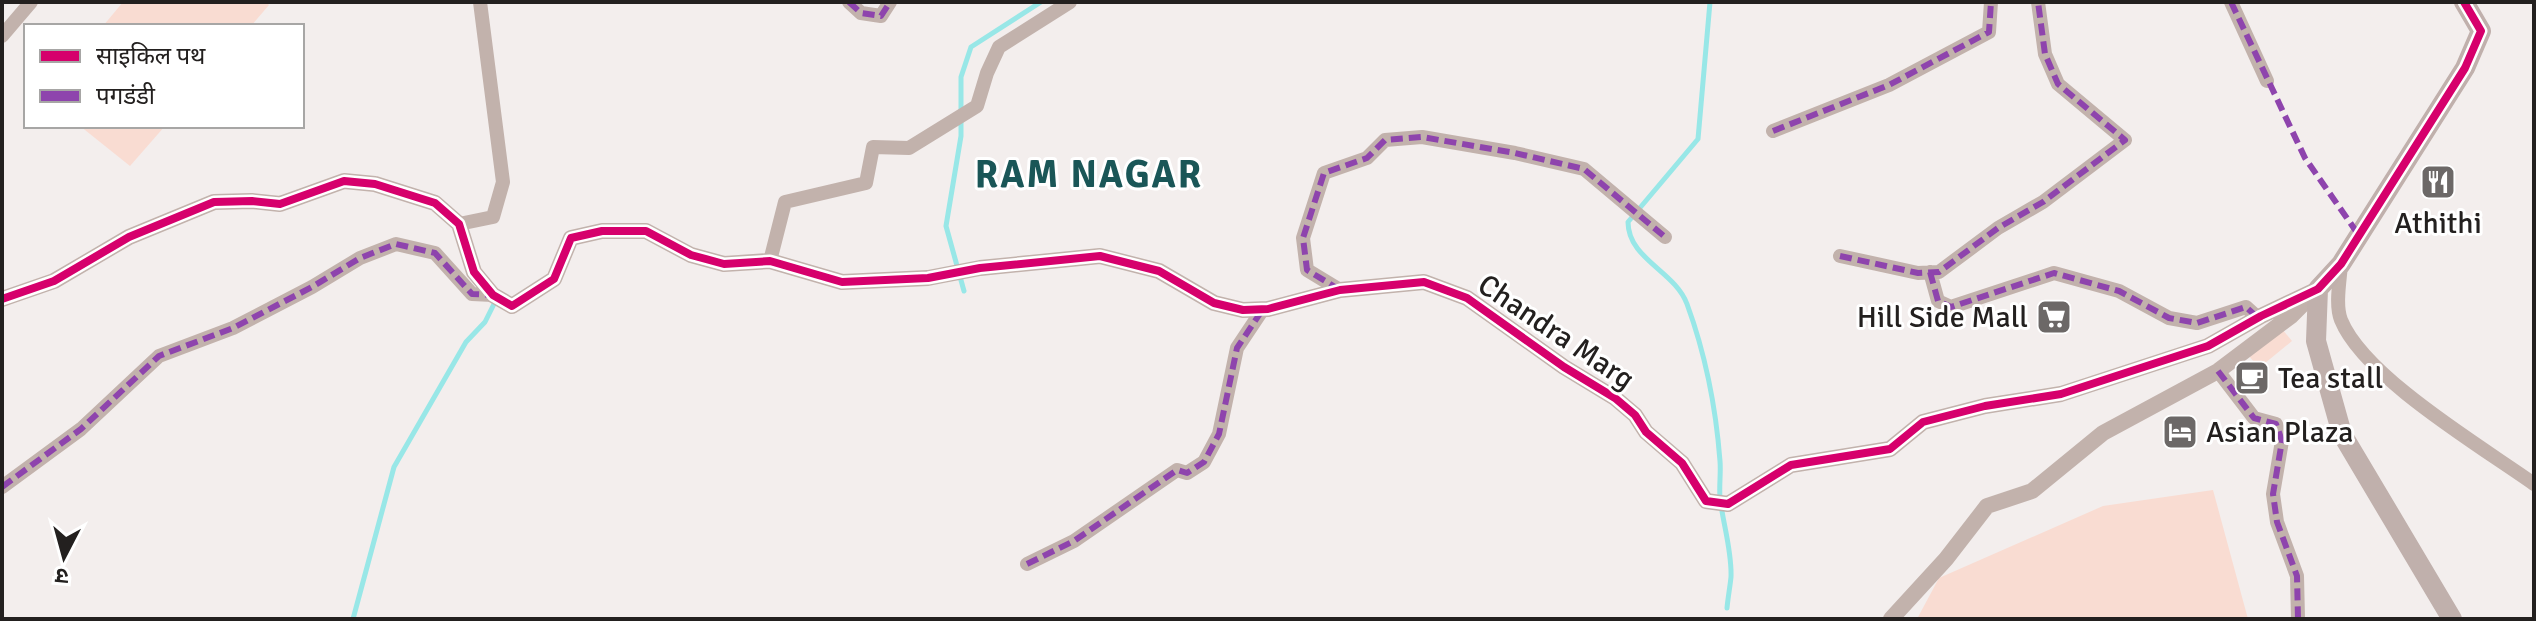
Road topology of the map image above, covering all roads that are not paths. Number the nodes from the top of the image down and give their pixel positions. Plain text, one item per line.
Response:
1 (31, 2) edge
2 (480, 2) edge
3 (849, 2) edge
4 (890, 2) edge
5 (1070, 2) edge
6 (1991, 2) edge
7 (2038, 2) edge
8 (2231, 2) edge
9 (2464, 2) edge
10 (2, 36) edge
11 (2267, 81) dead end
12 (1773, 131) dead end
13 (459, 224) junction
14 (1665, 237) dead end
15 (1840, 256) dead end
16 (770, 261) junction
17 (2341, 264) junction
18 (1930, 272) junction
19 (2318, 289) junction
20 (1340, 290) junction
21 (493, 295) junction
22 (2, 299) edge
23 (1263, 309) junction
24 (2261, 316) junction
25 (2218, 371) junction
26 (2534, 484) edge
27 (2, 487) edge
28 (1027, 564) dead end
29 (1891, 619) edge
30 (2298, 619) edge
31 (2452, 619) edge

1 - 10 street
2 - 13 street
3 - 4 street
5 - 16 street
6 - 12 street
7 - 18 street
8 - 11 street
9 - 17 main road
13 - 21 street
13 - 22 street
14 - 20 street
15 - 18 street
16 - 21 street, Chandra Marg
16 - 23 street, Chandra Marg
17 - 19 main road
17 - 26 street
18 - 24 street
19 - 24 street, Chandra Marg
19 - 25 street
19 - 31 main road
20 - 23 street, Chandra Marg
20 - 24 street, Chandra Marg
21 - 27 street
23 - 28 street
25 - 29 street
25 - 30 street

